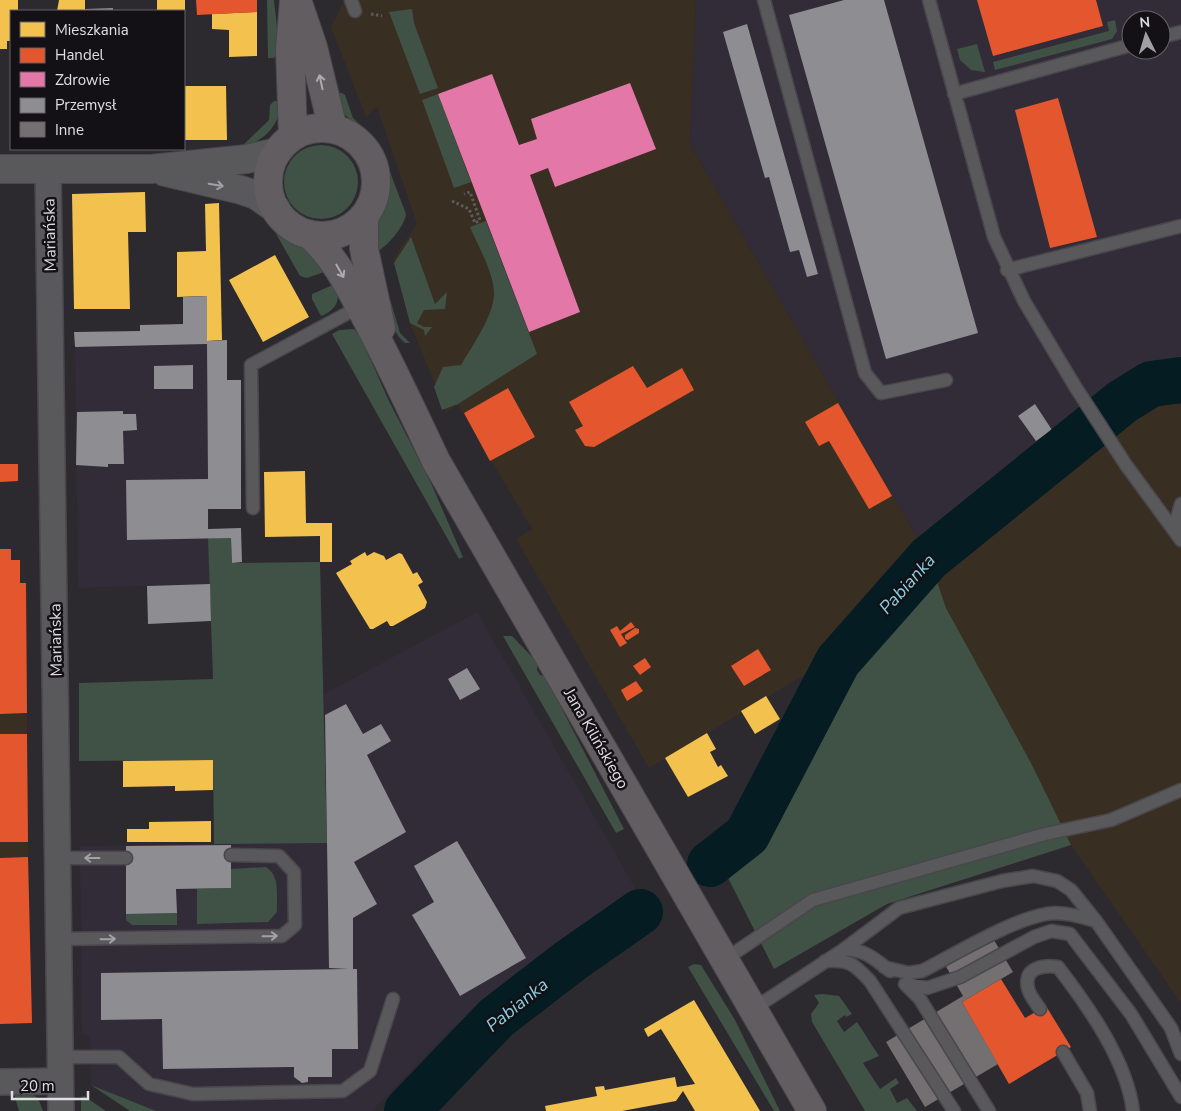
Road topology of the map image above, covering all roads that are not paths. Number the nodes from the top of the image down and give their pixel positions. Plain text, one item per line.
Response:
1 (296, 0) edge
2 (929, 0) edge
3 (768, 1) edge
4 (1121, 48) edge
5 (954, 94) junction
6 (333, 129) junction
7 (285, 144) junction
8 (0, 169) edge
9 (48, 169) junction
10 (151, 169) junction
11 (276, 210) junction
12 (364, 216) junction
13 (1181, 226) edge
14 (309, 234) junction
15 (1007, 270) junction
16 (367, 304) junction
17 (946, 380) dead end
18 (1181, 504) edge
19 (253, 508) dead end
20 (1180, 538) edge
21 (1181, 790) edge
22 (231, 855) dead end
23 (58, 858) junction
24 (126, 858) dead end
25 (1096, 921) junction
26 (59, 939) junction
27 (843, 950) junction
28 (724, 960) junction
29 (824, 961) junction
30 (884, 967) junction
31 (906, 984) junction
32 (393, 999) dead end
33 (753, 1009) junction
34 (1040, 1009) dead end
35 (770, 1038) junction
36 (1063, 1052) dead end
37 (1181, 1054) edge
38 (60, 1069) junction
39 (0, 1082) edge
40 (1181, 1097) edge
41 (61, 1111) edge
42 (803, 1111) edge
43 (812, 1111) edge
44 (954, 1111) edge
45 (989, 1111) edge
46 (1090, 1111) edge
47 (1133, 1111) edge

6 -> 1 main road
1 - 7 main road
2 - 5 lane
3 - 17 lane
4 - 5 lane
5 - 15 lane
6 - 7 main road
6 - 12 main road
7 - 10 street
7 - 11 main road
8 - 9 street
9 - 10 street
9 - 23 street, Mariańska
10 -> 11 street
11 - 14 main road
12 - 14 main road
12 - 16 main road, Jana Kilińskiego
13 - 15 lane
14 -> 16 main road, Jana Kilińskiego
15 - 20 lane
16 - 19 lane
16 - 28 main road, Jana Kilińskiego
18 - 20 lane
21 - 28 lane
26 -> 22 lane
24 -> 23 lane
23 - 26 street, Mariańska
25 - 27 lane
25 - 30 lane
25 - 37 lane
26 - 38 street, Mariańska
27 - 29 lane
27 - 30 lane
28 - 33 main road, Jana Kilińskiego
29 - 33 lane
29 - 44 lane
30 - 31 lane
31 - 40 lane
31 - 45 lane
32 - 38 lane
33 - 35 main road, Jana Kilińskiego
34 - 47 lane
35 - 42 street
35 - 43 main road, Jana Kilińskiego
36 - 46 lane
38 - 39 street
38 - 41 street, Mariańska

